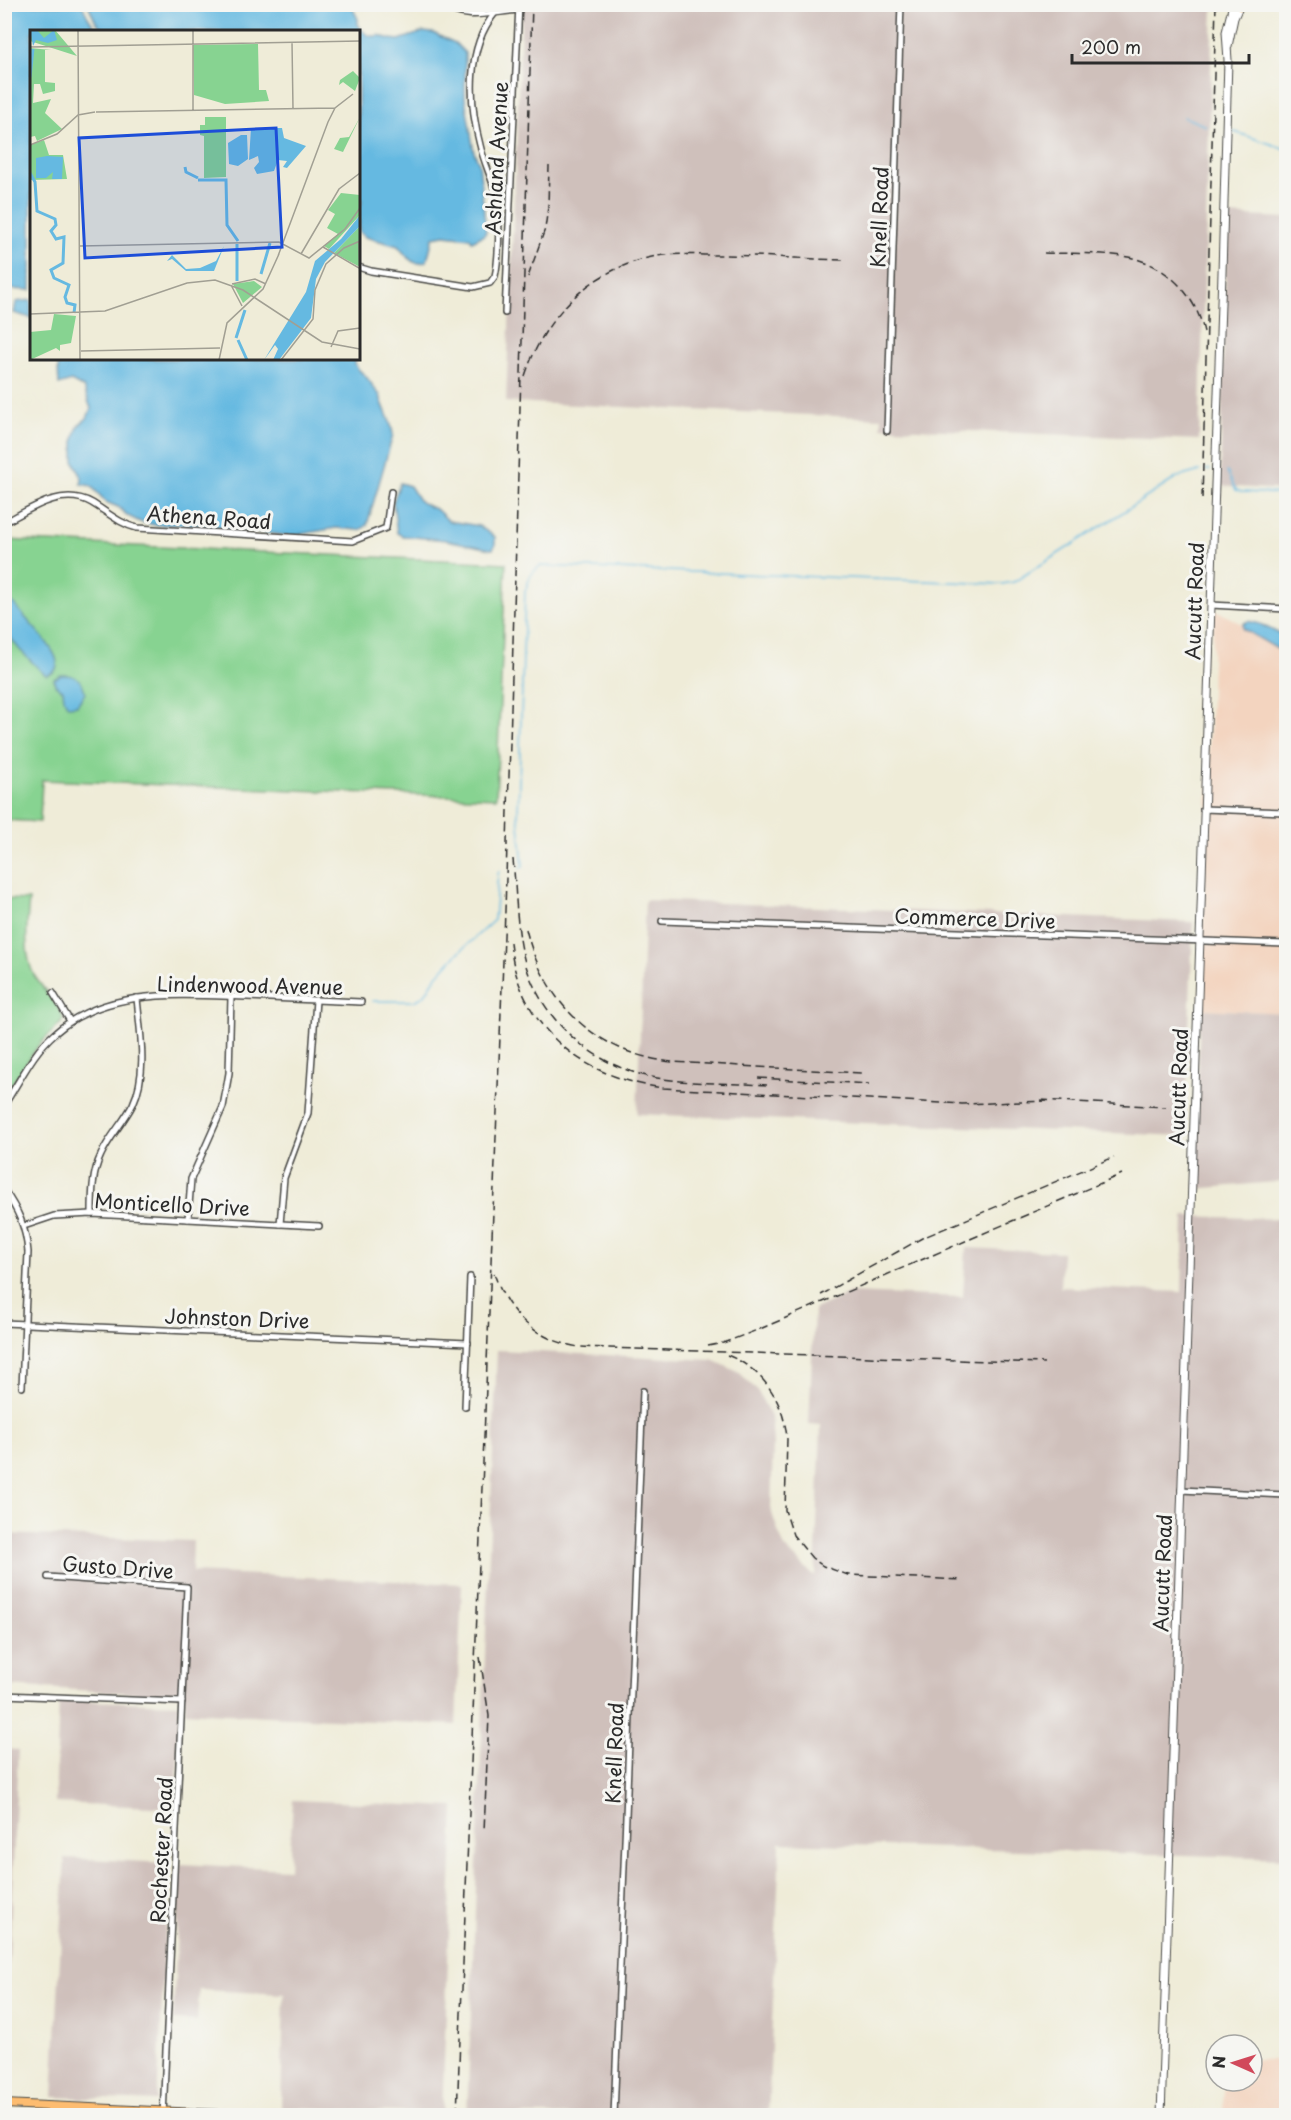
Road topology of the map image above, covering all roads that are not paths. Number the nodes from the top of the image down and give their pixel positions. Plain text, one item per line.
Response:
1 (442, 4) edge
2 (901, 4) edge
3 (1273, 4) edge
4 (1239, 5) edge
5 (519, 7) edge
6 (1287, 10) edge
7 (495, 12) junction
8 (360, 268) edge
9 (505, 313) dead end
10 (887, 431) dead end
11 (391, 492) dead end
12 (4, 523) edge
13 (1211, 605) junction
14 (1287, 609) edge
15 (1203, 809) junction
16 (1287, 812) edge
17 (662, 921) dead end
18 (1199, 941) junction
19 (1287, 944) edge
20 (52, 993) dead end
21 (231, 997) junction
22 (137, 998) junction
23 (316, 1000) junction
24 (361, 1002) dead end
25 (70, 1021) junction
26 (4, 1105) edge
27 (4, 1190) edge
28 (92, 1214) junction
29 (188, 1219) junction
30 (280, 1224) junction
31 (24, 1226) junction
32 (319, 1226) dead end
33 (470, 1277) dead end
34 (4, 1323) edge
35 (26, 1324) junction
36 (468, 1343) junction
37 (22, 1387) dead end
38 (643, 1391) dead end
39 (465, 1407) dead end
40 (1181, 1490) junction
41 (1287, 1495) edge
42 (48, 1577) dead end
43 (186, 1587) joint
44 (4, 1695) edge
45 (182, 1702) junction
46 (4, 2104) edge
47 (163, 2113) edge
48 (265, 2115) edge
49 (614, 2115) edge
50 (1161, 2115) edge

1 - 7 street
2 - 10 street, Knell Road
3 - 6 main road
4 - 13 street, Aucutt Road
5 - 7 street
5 - 9 street, Ashland Avenue
7 - 8 street
11 - 12 street, Athena Road
13 - 14 street
13 - 15 street, Aucutt Road
15 - 16 street
15 - 18 street, Aucutt Road
17 - 18 street, Commerce Drive
18 - 19 street, Commerce Drive
18 - 40 street, Aucutt Road
20 - 25 street
21 - 22 street, Lindenwood Avenue
21 - 23 street, Lindenwood Avenue
21 - 29 street
22 - 25 street, Lindenwood Avenue
22 - 28 street
23 - 24 street, Lindenwood Avenue
23 - 30 street
25 - 26 street, Lindenwood Avenue
27 - 31 street
28 - 29 street, Monticello Drive
28 - 31 street, Monticello Drive
29 - 30 street, Monticello Drive
30 - 32 street, Monticello Drive
31 - 35 street
33 - 36 street
34 - 35 street, Johnston Drive
35 - 36 street, Johnston Drive
35 - 37 street
36 - 39 street
38 - 49 street, Knell Road
40 - 41 street
40 - 50 street, Aucutt Road
42 - 43 street, Gusto Drive
43 - 45 street, Rochester Road
44 - 45 street
45 - 47 street, Rochester Road
46 - 47 main road
47 - 48 main road

